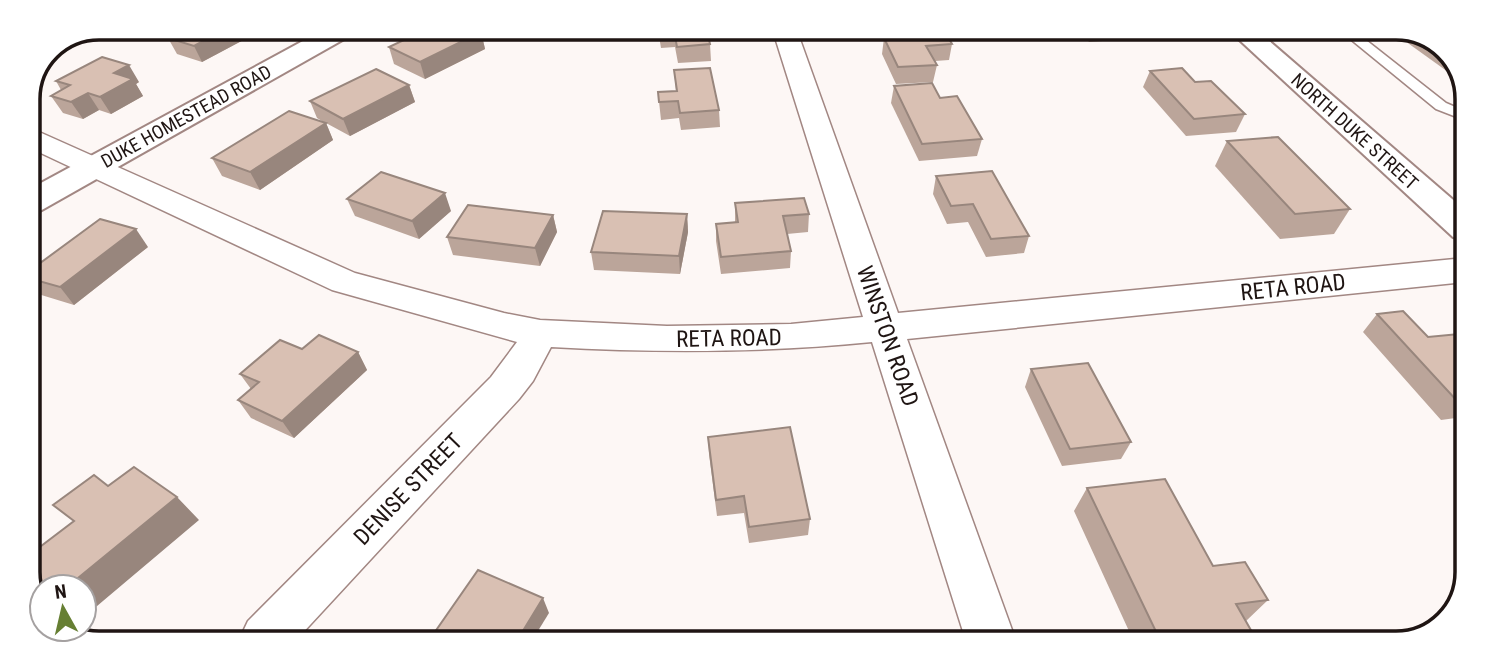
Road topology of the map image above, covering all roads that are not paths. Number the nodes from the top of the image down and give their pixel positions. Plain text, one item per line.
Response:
1 (324, 40) edge
2 (788, 40) edge
3 (1253, 40) edge
4 (1358, 40) edge
5 (1455, 112) edge
6 (40, 142) edge
7 (94, 167) junction
8 (40, 197) edge
9 (1455, 220) edge
10 (1455, 271) edge
11 (885, 328) junction
12 (540, 333) junction
13 (272, 631) edge
14 (988, 631) edge

1 - 7 main road, DUKE HOMESTEAD ROAD
2 - 11 street, WINSTON ROAD
3 - 9 main road, NORTH DUKE STREET
4 - 5 lane
6 - 7 street, RETA ROAD
7 - 8 main road, DUKE HOMESTEAD ROAD
7 - 12 street, RETA ROAD
10 - 11 street, RETA ROAD
11 - 12 street, RETA ROAD
11 - 14 street, WINSTON ROAD
12 - 13 street, DENISE STREET

